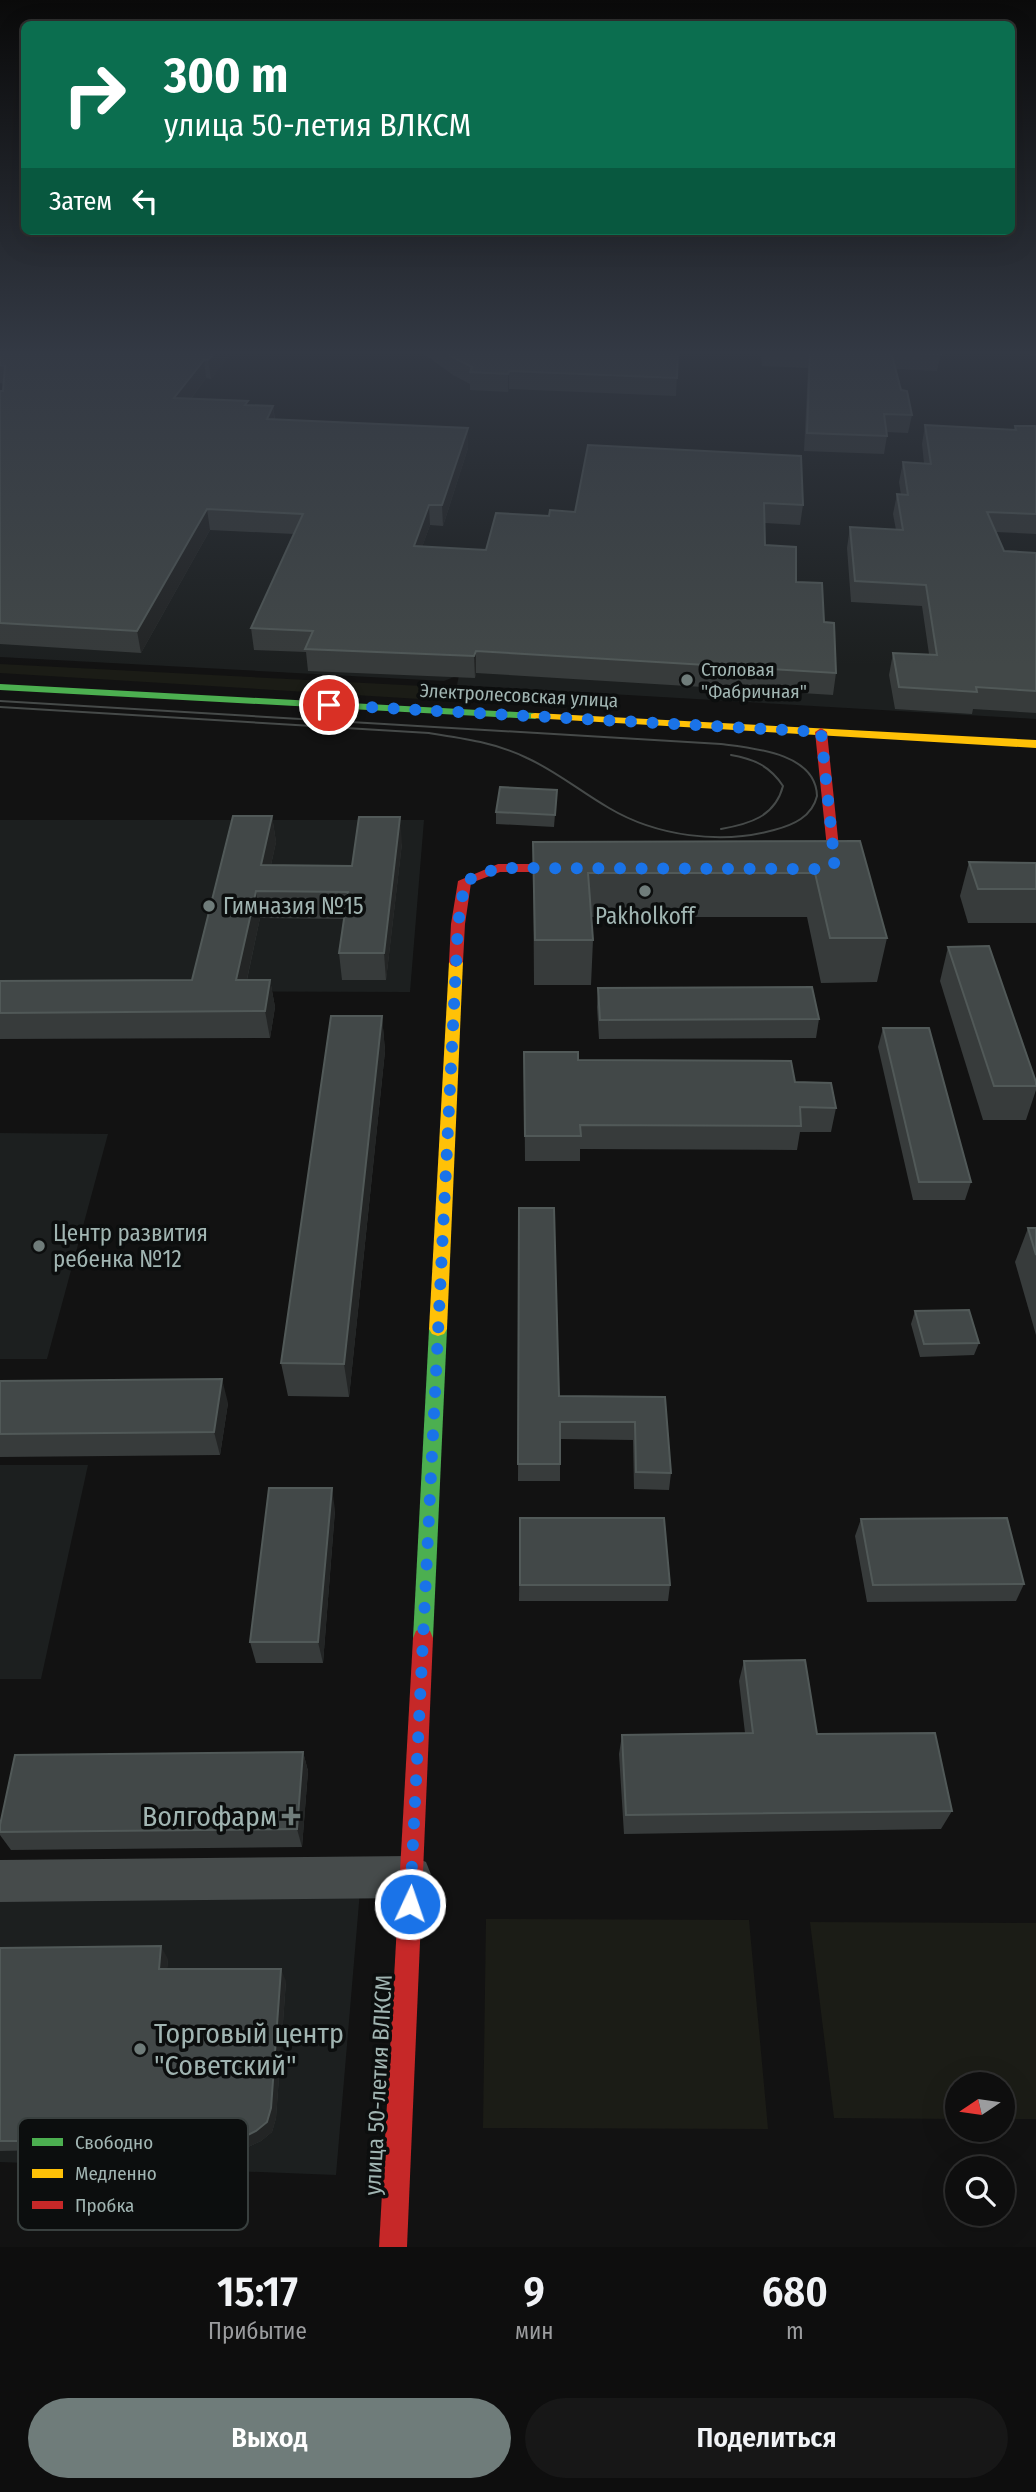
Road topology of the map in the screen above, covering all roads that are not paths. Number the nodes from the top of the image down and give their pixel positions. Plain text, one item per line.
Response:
1 (0, 687) edge
2 (821, 732) junction
3 (1036, 744) edge
4 (596, 869) edge
5 (791, 870) edge
6 (411, 1877) junction
7 (0, 1881) edge
8 (393, 2247) edge

1 - 2 street, Электролесовская улица
2 - 3 street, Электролесовская улица
2 - 5 street
4 - 6 street, улица 50-летия ВЛКСМ
6 - 7 street
6 - 8 street, улица 50-летия ВЛКСМ

